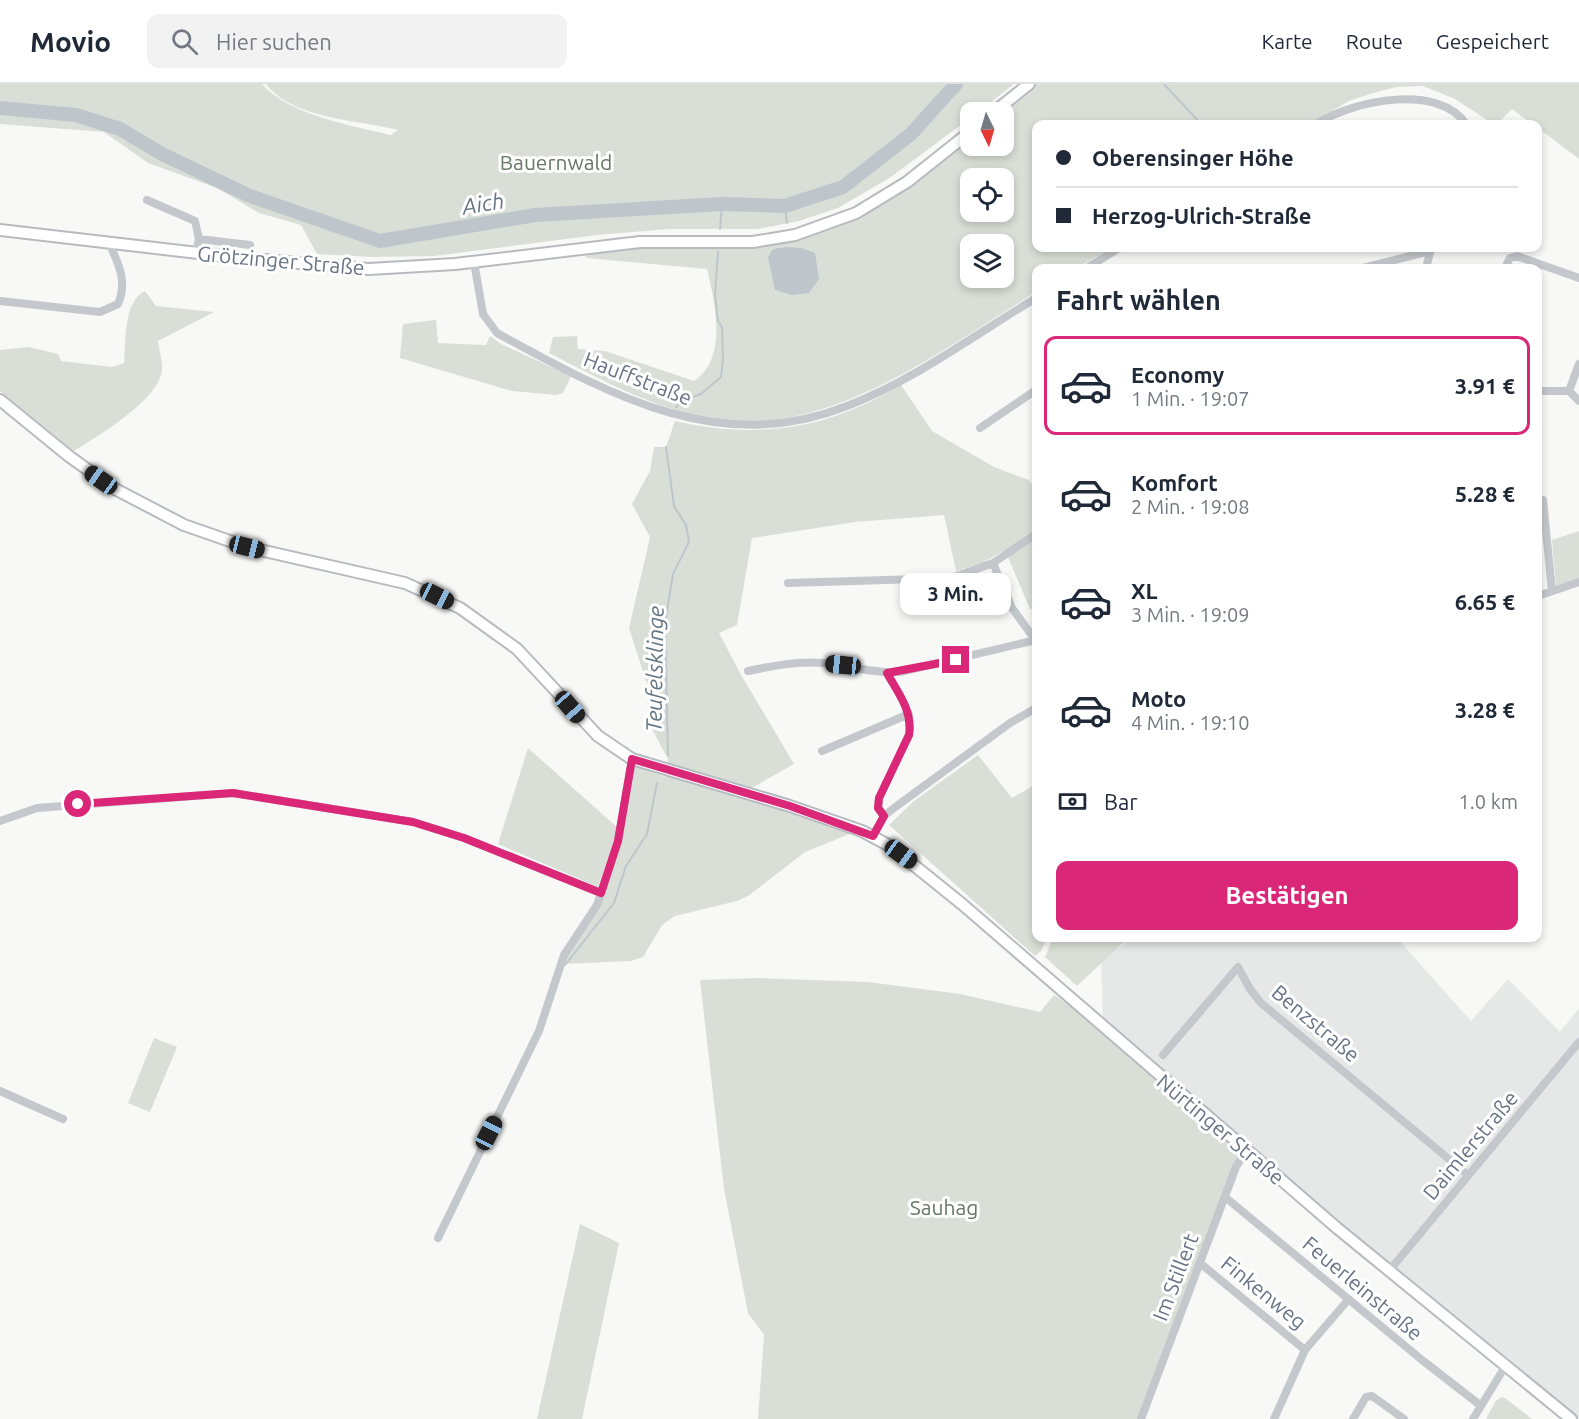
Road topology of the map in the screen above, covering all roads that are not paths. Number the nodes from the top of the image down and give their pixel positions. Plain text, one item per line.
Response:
1 (1029, 84) edge
2 (1006, 102) edge
3 (1324, 120) edge
4 (1463, 120) edge
5 (960, 140) edge
6 (147, 200) dead end
7 (0, 230) edge
8 (199, 239) junction
9 (109, 243) junction
10 (250, 245) dead end
11 (196, 252) junction
12 (1113, 252) edge
13 (1419, 252) edge
14 (474, 262) junction
15 (1093, 264) edge
16 (1377, 264) edge
17 (1507, 264) edge
18 (1540, 264) edge
19 (1542, 265) edge
20 (1579, 278) edge
21 (1032, 300) edge
22 (0, 302) edge
23 (1579, 364) edge
24 (1569, 390) junction
25 (1542, 391) edge
26 (1032, 393) edge
27 (0, 400) edge
28 (1579, 401) edge
29 (980, 428) dead end
30 (1543, 500) dead end
31 (1032, 537) edge
32 (993, 563) junction
33 (1579, 582) edge
34 (788, 583) dead end
35 (1552, 591) junction
36 (1542, 595) edge
37 (1032, 635) edge
38 (1032, 641) edge
39 (748, 671) dead end
40 (887, 673) junction
41 (1032, 710) edge
42 (909, 714) junction
43 (822, 751) dead end
44 (632, 759) junction
45 (884, 816) junction
46 (0, 821) edge
47 (873, 836) junction
48 (601, 893) junction
49 (1579, 1042) edge
50 (1163, 1055) dead end
51 (0, 1091) edge
52 (63, 1119) dead end
53 (1246, 1150) junction
54 (1468, 1175) junction
55 (1225, 1197) junction
56 (438, 1238) dead end
57 (1200, 1263) junction
58 (1389, 1271) junction
59 (1348, 1300) junction
60 (1305, 1350) junction
61 (1506, 1365) junction
62 (1480, 1405) junction
63 (1141, 1419) edge
64 (1274, 1419) edge
65 (1353, 1419) edge
66 (1404, 1419) edge
67 (1473, 1419) edge
68 (1571, 1419) edge

1 - 2 main road
3 - 4 street
5 - 14 main road, Grötzinger Straße
6 - 8 street
7 - 9 main road, Grötzinger Straße
8 - 10 street
8 - 11 street
9 - 11 main road, Grötzinger Straße
9 - 22 street
11 - 14 main road, Grötzinger Straße
12 - 15 street
13 - 16 street
14 - 21 street, Hauffstraße
17 - 18 street
19 - 20 street
23 - 24 street
24 - 25 street
24 - 28 street
26 - 29 street
27 - 44 main road, Nürtinger Straße
30 - 35 street
31 - 32 street
32 - 34 street
32 - 37 street
33 - 35 street
35 - 36 street
38 - 40 street
39 - 40 street
40 - 42 street
41 - 45 street
42 - 43 street
42 - 45 street
44 - 47 main road, Nürtinger Straße
44 - 48 street
45 - 47 street
46 - 48 street
47 - 53 main road, Nürtinger Straße
48 - 56 street
49 - 54 street, Daimlerstraße
50 - 54 street, Benzstraße
51 - 52 street
53 - 55 street, Im Stillert
53 - 58 main road, Nürtinger Straße
54 - 58 street, Daimlerstraße
55 - 57 street, Im Stillert
55 - 59 street, Feuerleinstraße
57 - 60 street, Finkenweg
57 - 63 street, Im Stillert
58 - 61 main road, Nürtinger Straße
59 - 60 street
59 - 62 street, Feuerleinstraße
60 - 64 street
61 - 62 street
61 - 68 main road, Nürtinger Straße
62 - 67 street
65 - 66 street

